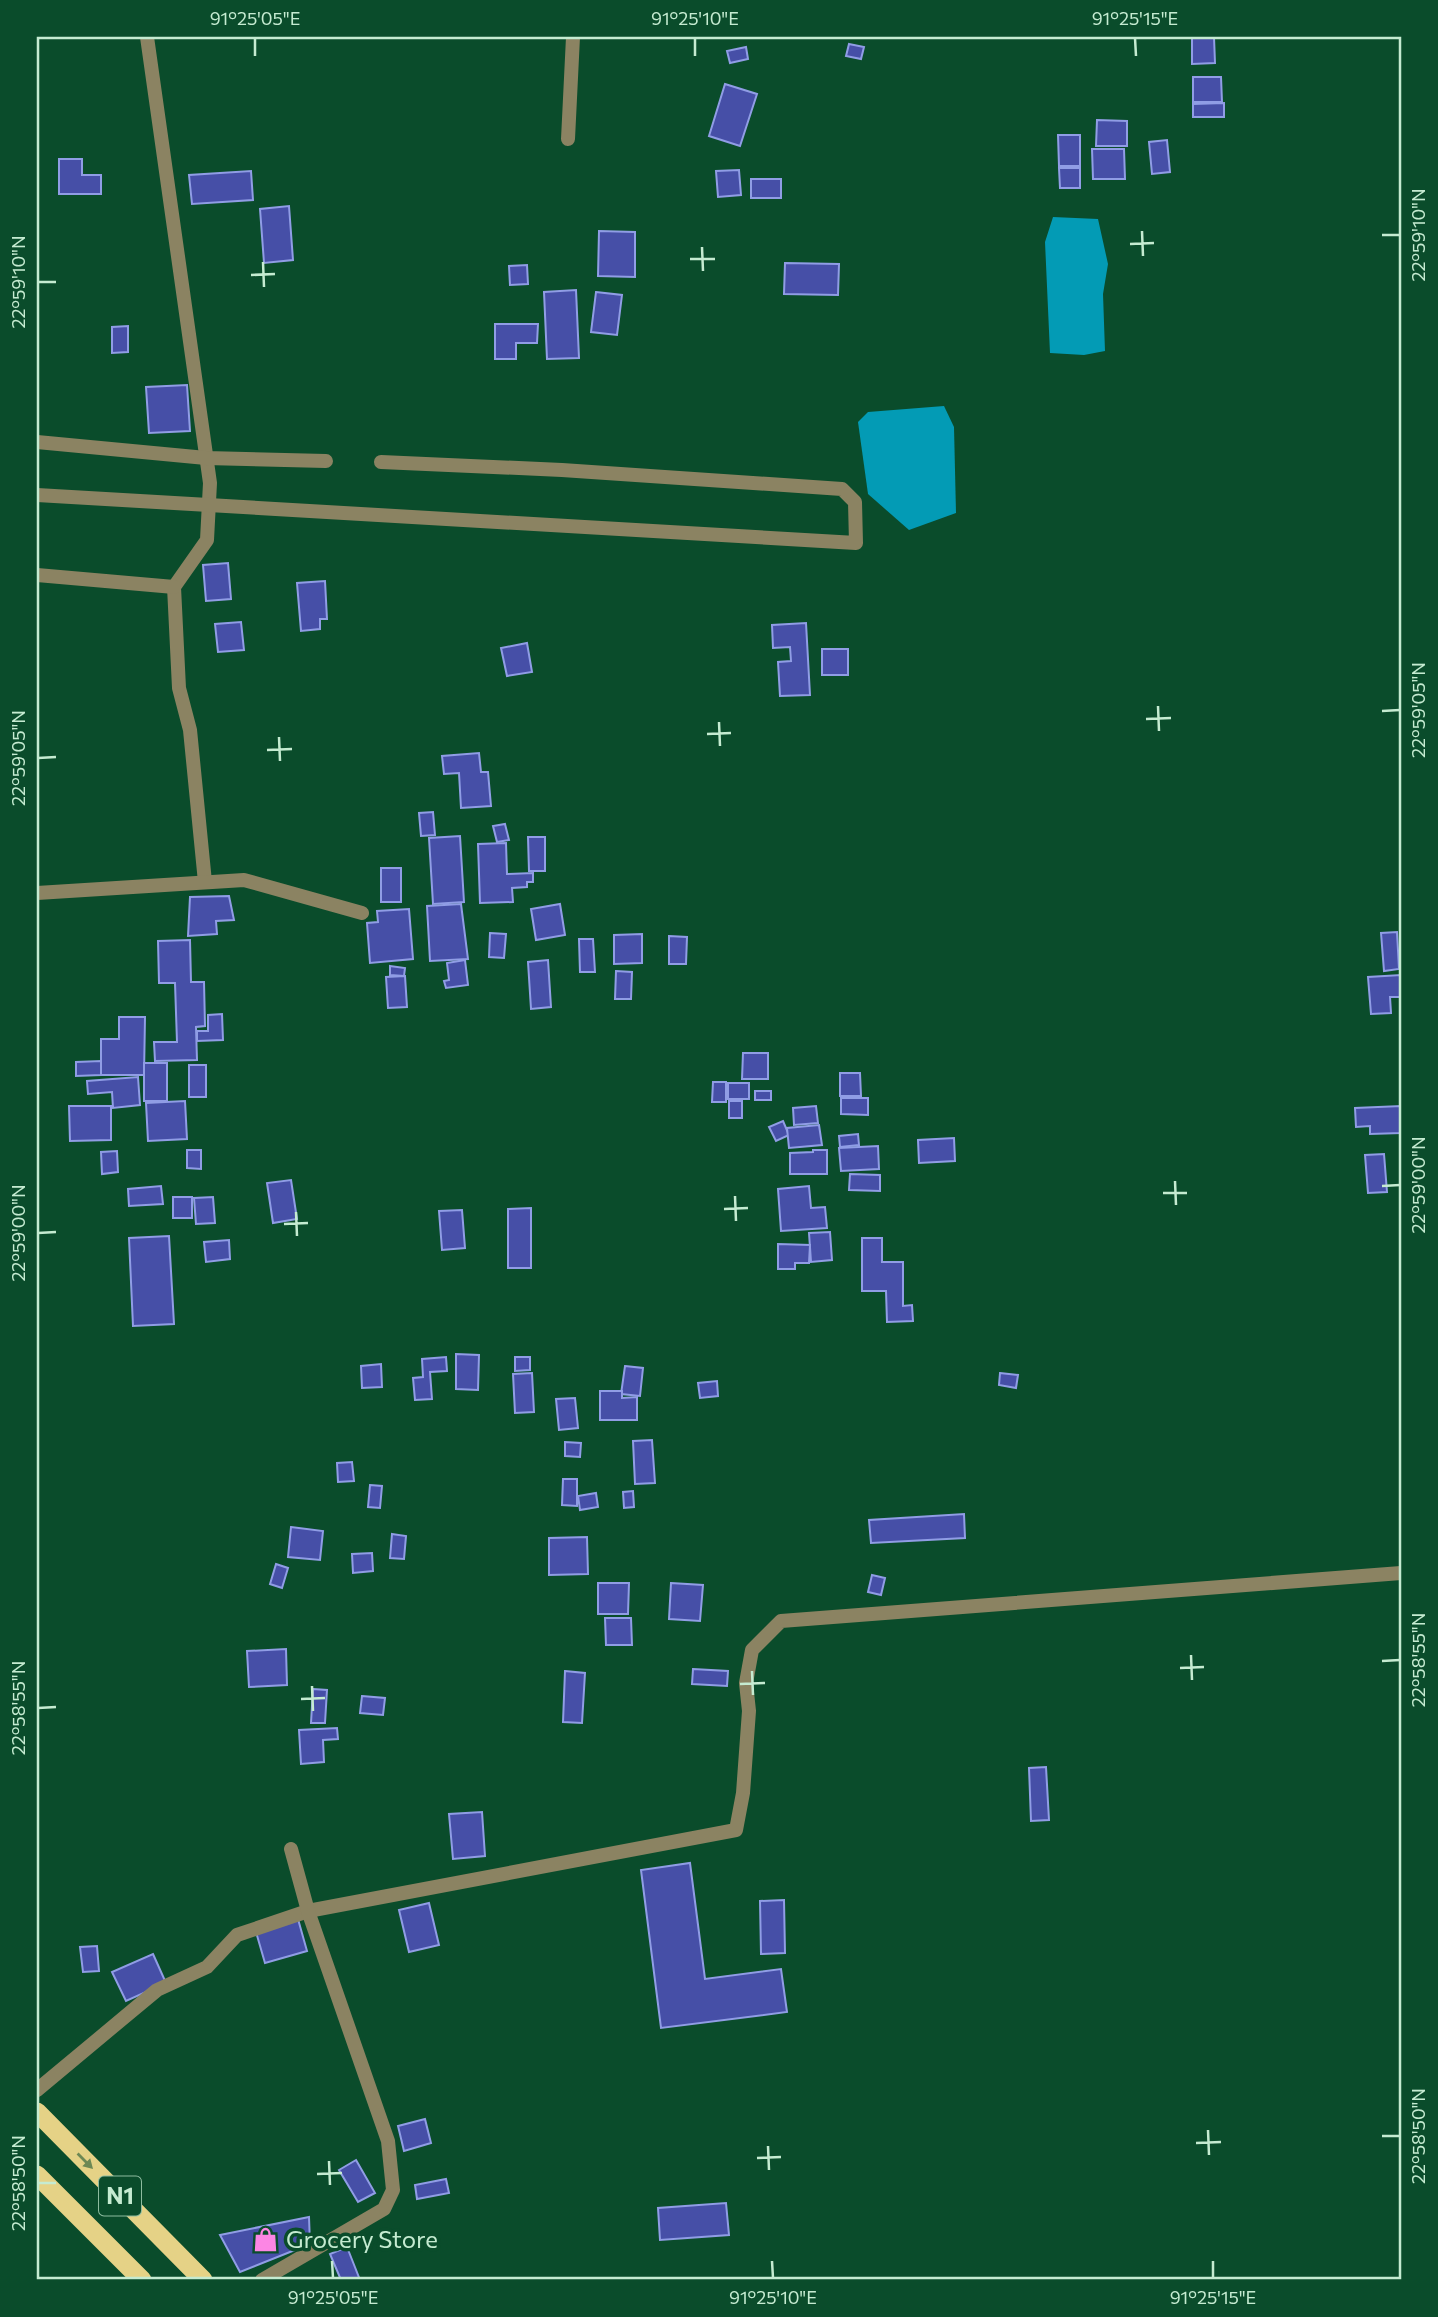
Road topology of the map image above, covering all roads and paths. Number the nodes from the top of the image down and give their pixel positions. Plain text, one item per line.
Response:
1 (147, 37) edge
2 (573, 37) edge
3 (568, 139) dead end
4 (37, 442) edge
5 (206, 458) junction
6 (326, 461) dead end
7 (381, 462) dead end
8 (37, 495) edge
9 (208, 507) junction
10 (37, 575) edge
11 (174, 587) junction
12 (205, 883) junction
13 (37, 893) edge
14 (362, 913) dead end
15 (1401, 1573) edge
16 (291, 1849) dead end
17 (308, 1911) junction
18 (37, 2090) edge
19 (37, 2112) edge
20 (37, 2175) edge
21 (142, 2280) edge
22 (203, 2280) edge
23 (262, 2280) edge

1 - 5 street
2 - 3 street
4 - 5 street
5 - 6 street
5 - 9 street
7 - 9 street
8 - 9 street
9 - 11 street
10 - 11 street
11 - 12 street
12 - 13 street
12 - 14 street
15 - 17 street
16 - 17 street
17 - 18 street
17 - 23 street
19 -> 22 highway, N1
20 - 21 highway, N1

